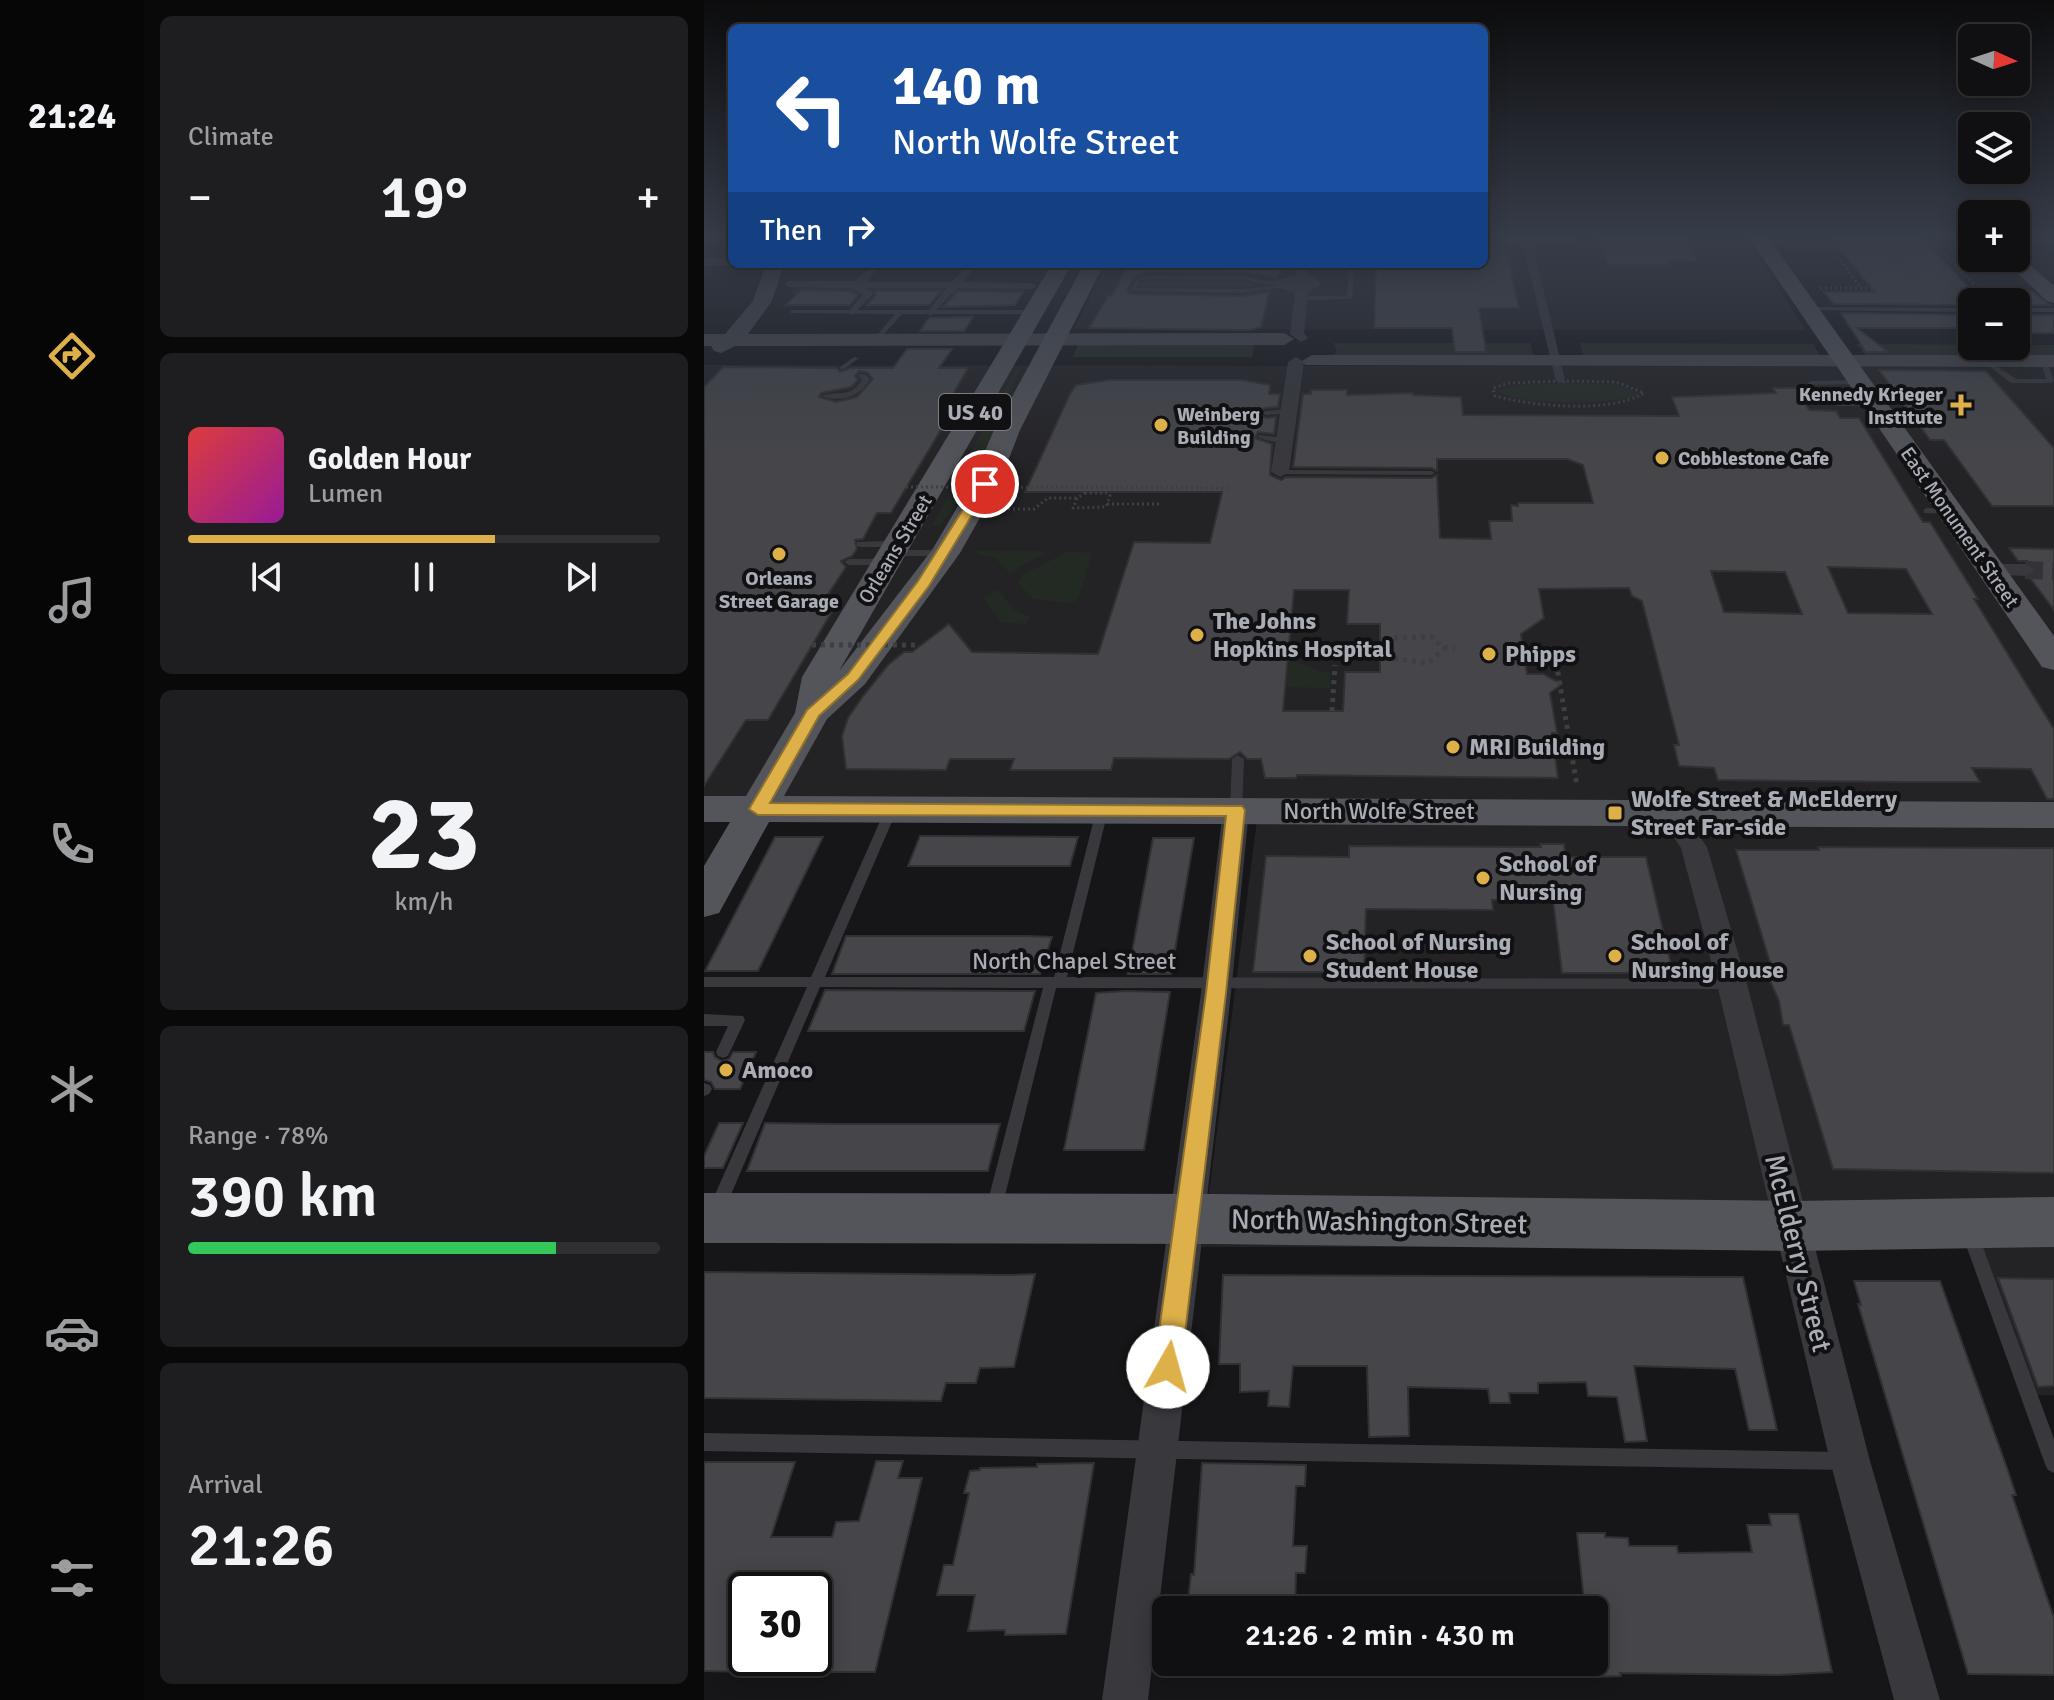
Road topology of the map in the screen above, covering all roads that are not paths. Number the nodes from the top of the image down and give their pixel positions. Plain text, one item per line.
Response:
1 (731, 315) edge
2 (753, 315) edge
3 (897, 315) edge
4 (1025, 315) edge
5 (1068, 315) edge
6 (1299, 315) edge
7 (1546, 315) edge
8 (1811, 315) edge
9 (1306, 339) junction
10 (731, 340) junction
11 (871, 340) junction
12 (1798, 340) dead end
13 (705, 349) edge
14 (1012, 350) junction
15 (1051, 350) junction
16 (1120, 360) dead end
17 (2049, 361) edge
18 (1304, 362) junction
19 (1851, 365) junction
20 (853, 367) junction
21 (1560, 372) junction
22 (831, 399) dead end
23 (1289, 411) junction
24 (1266, 413) dead end
25 (1262, 437) dead end
26 (1285, 440) junction
27 (1280, 472) joint
28 (1431, 473) dead end
29 (860, 544) dead end
30 (893, 553) junction
31 (945, 553) junction
32 (849, 562) dead end
33 (1991, 570) junction
34 (2025, 570) tunnel mouth
35 (2054, 660) edge
36 (813, 713) junction
37 (1238, 759) dead end
38 (704, 809) edge
39 (758, 809) junction
40 (891, 810) junction
41 (1236, 810) junction
42 (1102, 811) junction
43 (1669, 811) junction
44 (2054, 815) edge
45 (704, 902) edge
46 (704, 982) edge
47 (816, 982) junction
48 (1055, 983) junction
49 (1217, 983) junction
50 (1732, 984) junction
51 (704, 1020) edge
52 (723, 1052) dead end
53 (708, 1218) edge
54 (991, 1219) junction
55 (1187, 1219) junction
56 (2054, 1222) edge
57 (1966, 1223) junction
58 (1793, 1226) junction
59 (704, 1442) edge
60 (1157, 1451) junction
61 (1850, 1461) junction
62 (2054, 1464) edge
63 (1125, 1700) edge
64 (1917, 1700) edge

1 - 13 main road
2 - 10 main road
3 - 11 lane
4 - 14 main road, Orleans Street / US 40
5 - 15 main road, Orleans Street / US 40
6 - 9 street
7 - 21 street
8 - 19 main road, East Monument Street
9 - 15 main road
9 - 18 main road
9 - 18 main road
10 - 11 main road
10 - 13 main road
11 - 14 main road
11 - 20 main road
12 - 19 main road
13 - 20 main road
14 - 15 main road
14 - 20 main road
14 - 30 main road, Orleans Street / US 40
15 - 16 main road
15 - 31 main road, Orleans Street / US 40
17 - 19 main road
18 - 21 main road
18 - 23 street
19 - 19 lane
19 - 21 main road
19 - 33 main road, East Monument Street
20 - 22 lane
23 - 24 lane
23 - 26 street
25 - 26 lane
26 - 27 street
27 - 28 lane
29 - 30 lane
30 - 31 lane
30 - 32 lane
30 - 36 main road, Orleans Street / US 40
31 - 36 main road, Orleans Street / US 40
33 - 34 street
33 - 35 main road, East Monument Street
36 - 39 main road, Orleans Street / US 40
37 - 41 lane
38 - 39 main road, North Wolfe Street
39 - 40 main road, North Wolfe Street
39 - 45 main road, Orleans Street / US 40
40 - 42 main road, North Wolfe Street
40 - 47 lane
41 - 42 main road, North Wolfe Street
41 - 43 main road, North Wolfe Street
41 - 49 street
42 - 48 lane
43 - 44 main road, North Wolfe Street
43 - 50 street, McElderry Street
46 - 47 lane, North Chapel Street
47 - 48 lane, North Chapel Street
47 - 53 lane
48 - 49 lane, North Chapel Street
48 - 54 lane
49 - 50 lane, North Chapel Street
49 - 55 street
50 - 58 street, McElderry Street
51 - 52 lane
53 - 54 main road, North Washington Street
54 - 55 main road, North Washington Street
55 - 58 main road, North Washington Street
55 - 60 street
56 - 57 main road, North Washington Street
57 - 58 main road, North Washington Street
57 - 62 lane
58 - 61 street, McElderry Street
59 - 60 lane
60 - 61 lane
60 - 63 street
61 - 64 street, McElderry Street

